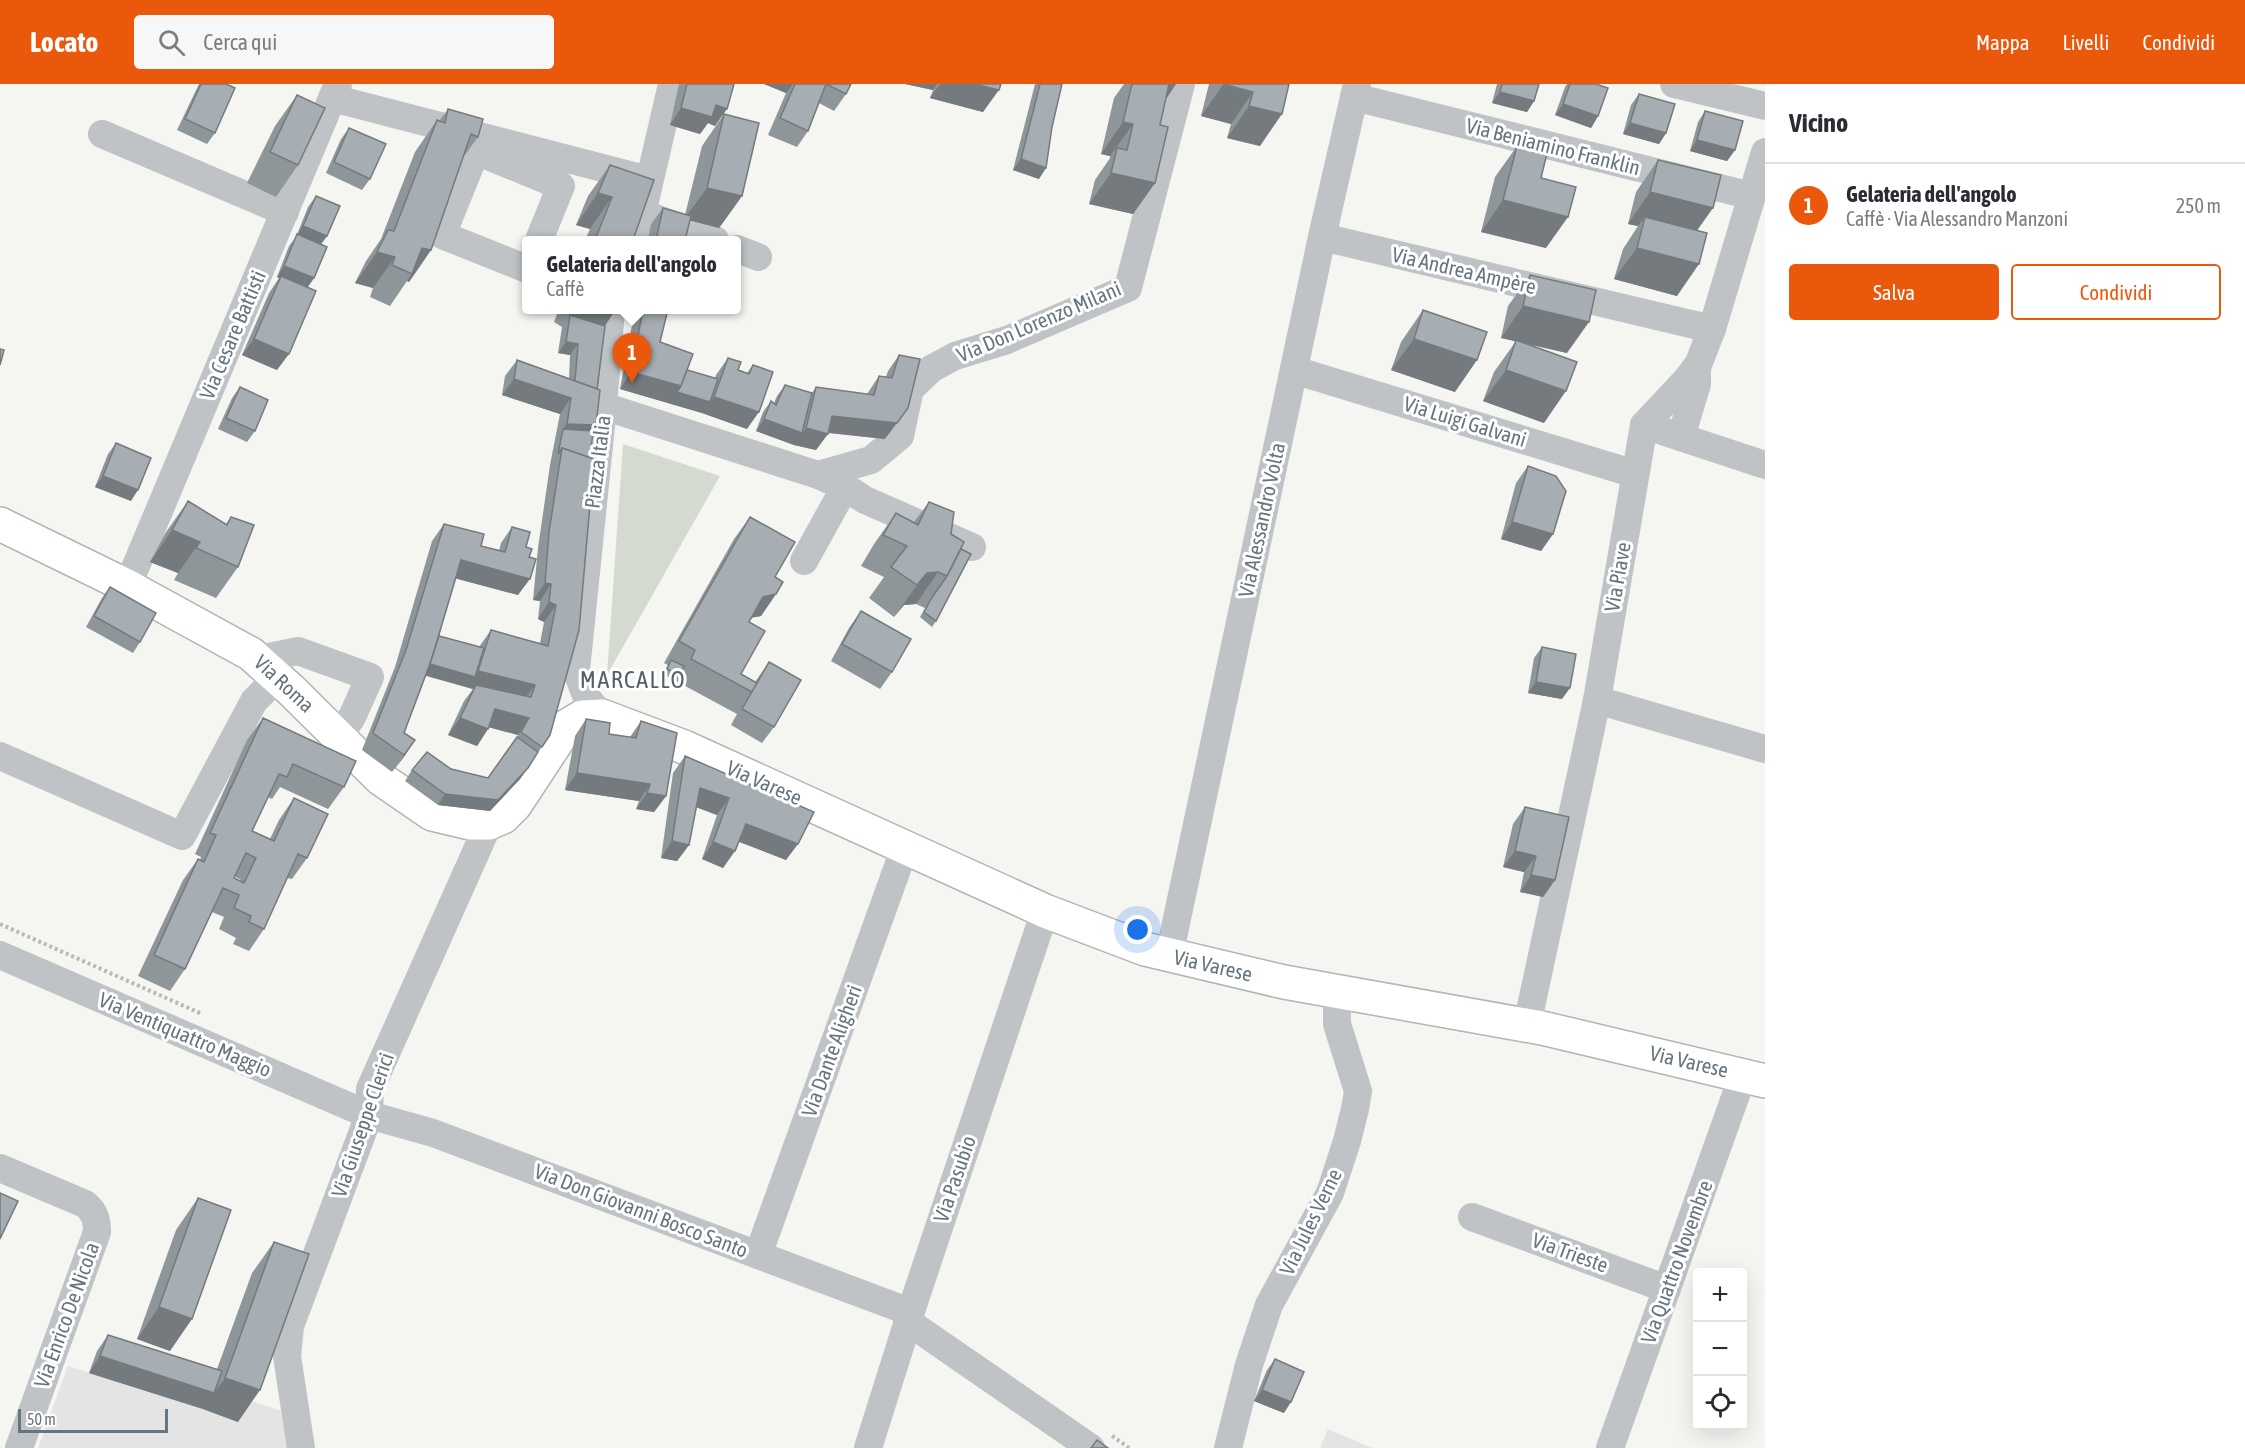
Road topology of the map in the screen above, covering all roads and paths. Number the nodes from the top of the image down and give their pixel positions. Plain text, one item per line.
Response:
1 (672, 84) edge
2 (1181, 84) edge
3 (1674, 84) edge
4 (335, 91) edge
5 (1356, 91) edge
6 (1765, 106) edge
7 (102, 134) dead end
8 (1765, 152) edge
9 (650, 180) junction
10 (1752, 196) junction
11 (285, 212) junction
12 (642, 214) junction
13 (540, 236) edge
14 (634, 236) edge
15 (704, 236) edge
16 (1322, 237) junction
17 (522, 267) edge
18 (611, 314) edge
19 (1712, 329) junction
20 (1698, 365) junction
21 (1294, 370) junction
22 (603, 406) junction
23 (1644, 425) junction
24 (1681, 437) junction
25 (1765, 465) edge
26 (1635, 474) junction
27 (818, 475) junction
28 (845, 487) junction
29 (0, 524) edge
30 (972, 547) dead end
31 (804, 561) dead end
32 (125, 585) junction
33 (268, 668) junction
34 (1597, 700) junction
35 (602, 716) junction
36 (339, 736) junction
37 (1765, 749) edge
38 (0, 756) edge
39 (489, 823) junction
40 (905, 847) junction
41 (1045, 910) junction
42 (0, 955) edge
43 (1168, 956) junction
44 (1337, 992) junction
45 (1527, 1025) junction
46 (1754, 1078) edge
47 (369, 1115) junction
48 (0, 1168) edge
49 (1473, 1217) dead end
50 (758, 1255) junction
51 (1667, 1289) junction
52 (909, 1317) junction
53 (19, 1448) edge
54 (301, 1448) edge
55 (868, 1448) edge
56 (1091, 1448) edge
57 (1228, 1448) edge
58 (1610, 1448) edge

1 - 9 street
2 - 27 street, Via Don Lorenzo Milani
3 - 6 street
4 - 9 street
4 - 11 street, Via Cesare Battisti
5 - 10 street, Via Beniamino Franklin
5 - 16 street, Via Alessandro Volta
7 - 11 street
8 - 10 street
9 - 12 street
10 - 19 street
11 - 32 street, Via Cesare Battisti
12 - 14 street
12 - 15 street
13 - 17 street
16 - 19 street, Via Andrea Ampère
16 - 21 street, Via Alessandro Volta
18 - 22 street
19 - 20 street
20 - 23 street
20 - 24 street
21 - 26 street, Via Luigi Galvani
21 - 43 street, Via Alessandro Volta
22 - 27 street, Piazza Italia
22 - 35 street, Piazza Italia
23 - 24 street
23 - 26 street, Via Piave
24 - 25 street
26 - 34 street, Via Piave
27 - 28 street, Piazza Italia
28 - 30 street, Piazza Italia
28 - 31 street
29 - 32 main road, Via Roma
32 - 33 main road, Via Roma
33 - 36 main road, Via Roma
33 - 36 street
33 - 38 street
34 - 37 street
34 - 45 street, Via Piave
35 - 39 main road, Via Giuseppe Clerici
35 - 40 main road, Via Varese
36 - 39 main road, Via Roma
39 - 47 street, Via Giuseppe Clerici
40 - 41 main road, Via Varese
40 - 50 street, Via Dante Aligheri
41 - 43 main road, Via Varese
41 - 52 street, Via Pasubio
42 - 47 street, Via Ventiquattro Maggio
43 - 44 main road, Via Varese
44 - 45 main road, Via Varese
44 - 57 street, Via Jules Verne
45 - 46 main road, Via Varese
46 - 51 street, Via Quattro Novembre
47 - 50 street, Via Don Giovanni Bosco Santo
47 - 54 street, Via Giuseppe Clerici
48 - 53 street, Via Enrico De Nicola
49 - 51 street, Via Trieste
50 - 52 street, Via Don Giovanni Bosco Santo
51 - 58 street, Via Quattro Novembre
52 - 55 street, Via Pasubio
52 - 56 street, Via Don Giovanni Bosco Santo

